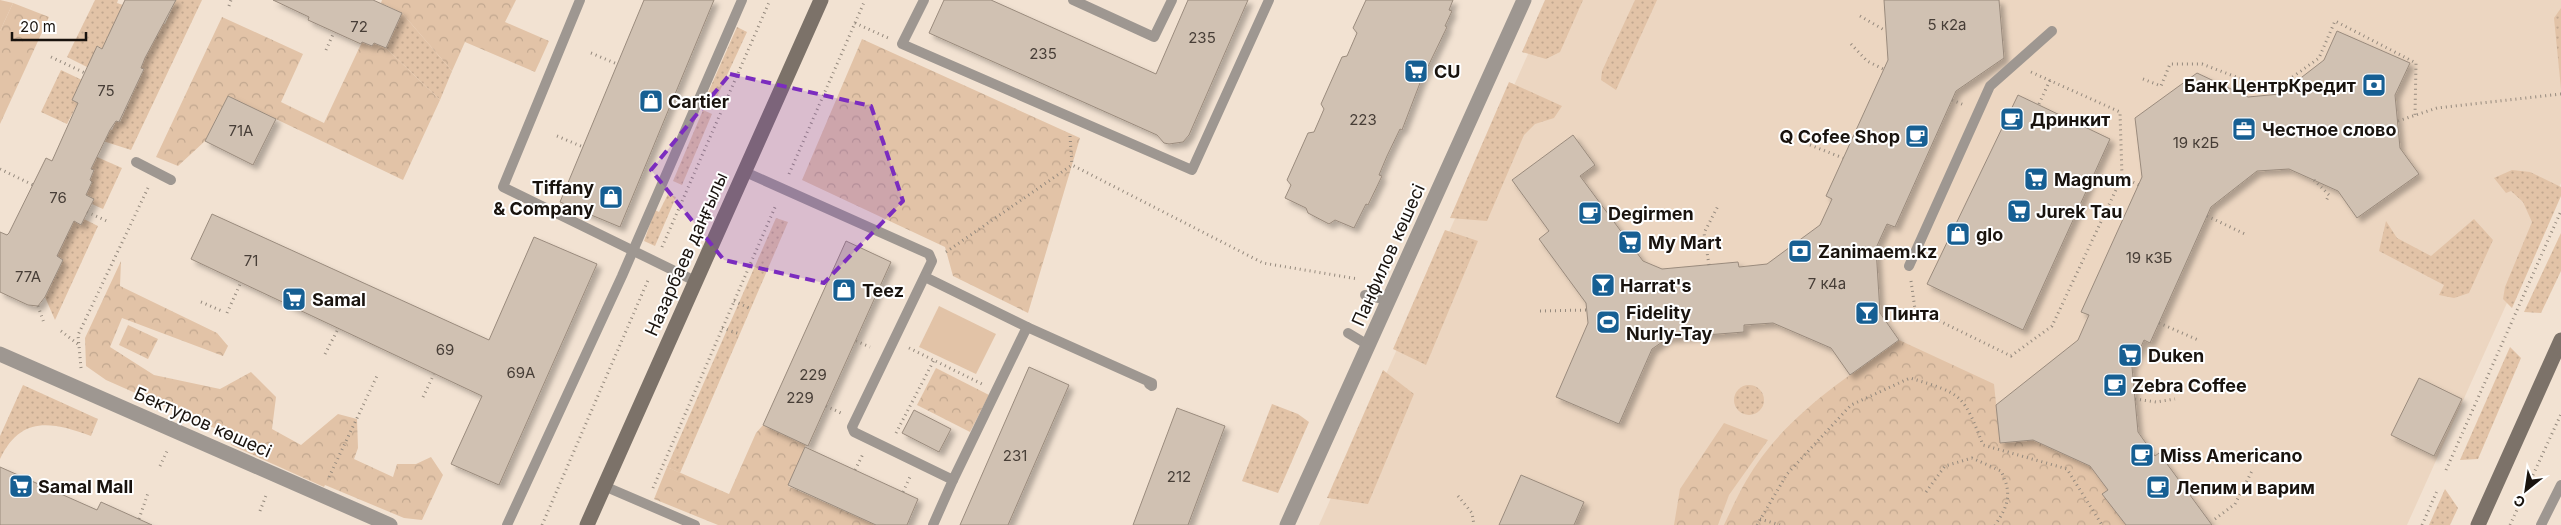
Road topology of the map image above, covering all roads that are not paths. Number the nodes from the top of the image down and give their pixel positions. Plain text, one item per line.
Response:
1 (580, 0) edge
2 (742, 0) edge
3 (821, 0) edge
4 (924, 0) edge
5 (1073, 0) edge
6 (1172, 0) edge
7 (1269, 0) edge
8 (1524, 0) edge
9 (2052, 31) dead end
10 (136, 162) dead end
11 (744, 171) junction
12 (171, 180) dead end
13 (632, 251) junction
14 (1909, 266) road end
15 (925, 277) junction
16 (695, 281) junction
17 (1365, 295) dead end
18 (1388, 300) junction
19 (1027, 327) junction
20 (1348, 333) dead end
21 (2561, 340) edge
22 (1368, 345) junction
23 (0, 354) edge
24 (1149, 384) dead end
25 (954, 480) junction
26 (2561, 484) edge
27 (604, 486) junction
28 (672, 520) edge
29 (390, 525) edge
30 (507, 525) edge
31 (587, 525) edge
32 (695, 525) edge
33 (933, 525) edge
34 (1287, 525) edge
35 (2478, 525) edge
36 (2541, 525) edge

1 - 13 lane
2 - 13 lane
3 - 11 main road, Назарбаев даңғылы
4 - 7 lane
5 - 6 lane
8 - 18 street, Панфилов көшесі
9 - 14 lane
10 - 12 lane
11 - 15 lane
11 - 16 main road, Назарбаев даңғылы
13 - 16 lane
13 - 30 lane
15 - 19 lane
15 - 25 lane
16 - 27 main road, Назарбаев даңғылы
17 - 18 lane
18 - 22 street, Панфилов көшесі
19 - 24 lane
19 - 25 lane
20 - 22 lane
21 - 35 main road
22 - 34 street, Панфилов көшесі
23 - 29 street, Бектуров көшесі
25 - 33 lane
26 - 36 lane
27 - 28 lane
27 - 31 main road, Назарбаев даңғылы
28 - 32 lane

